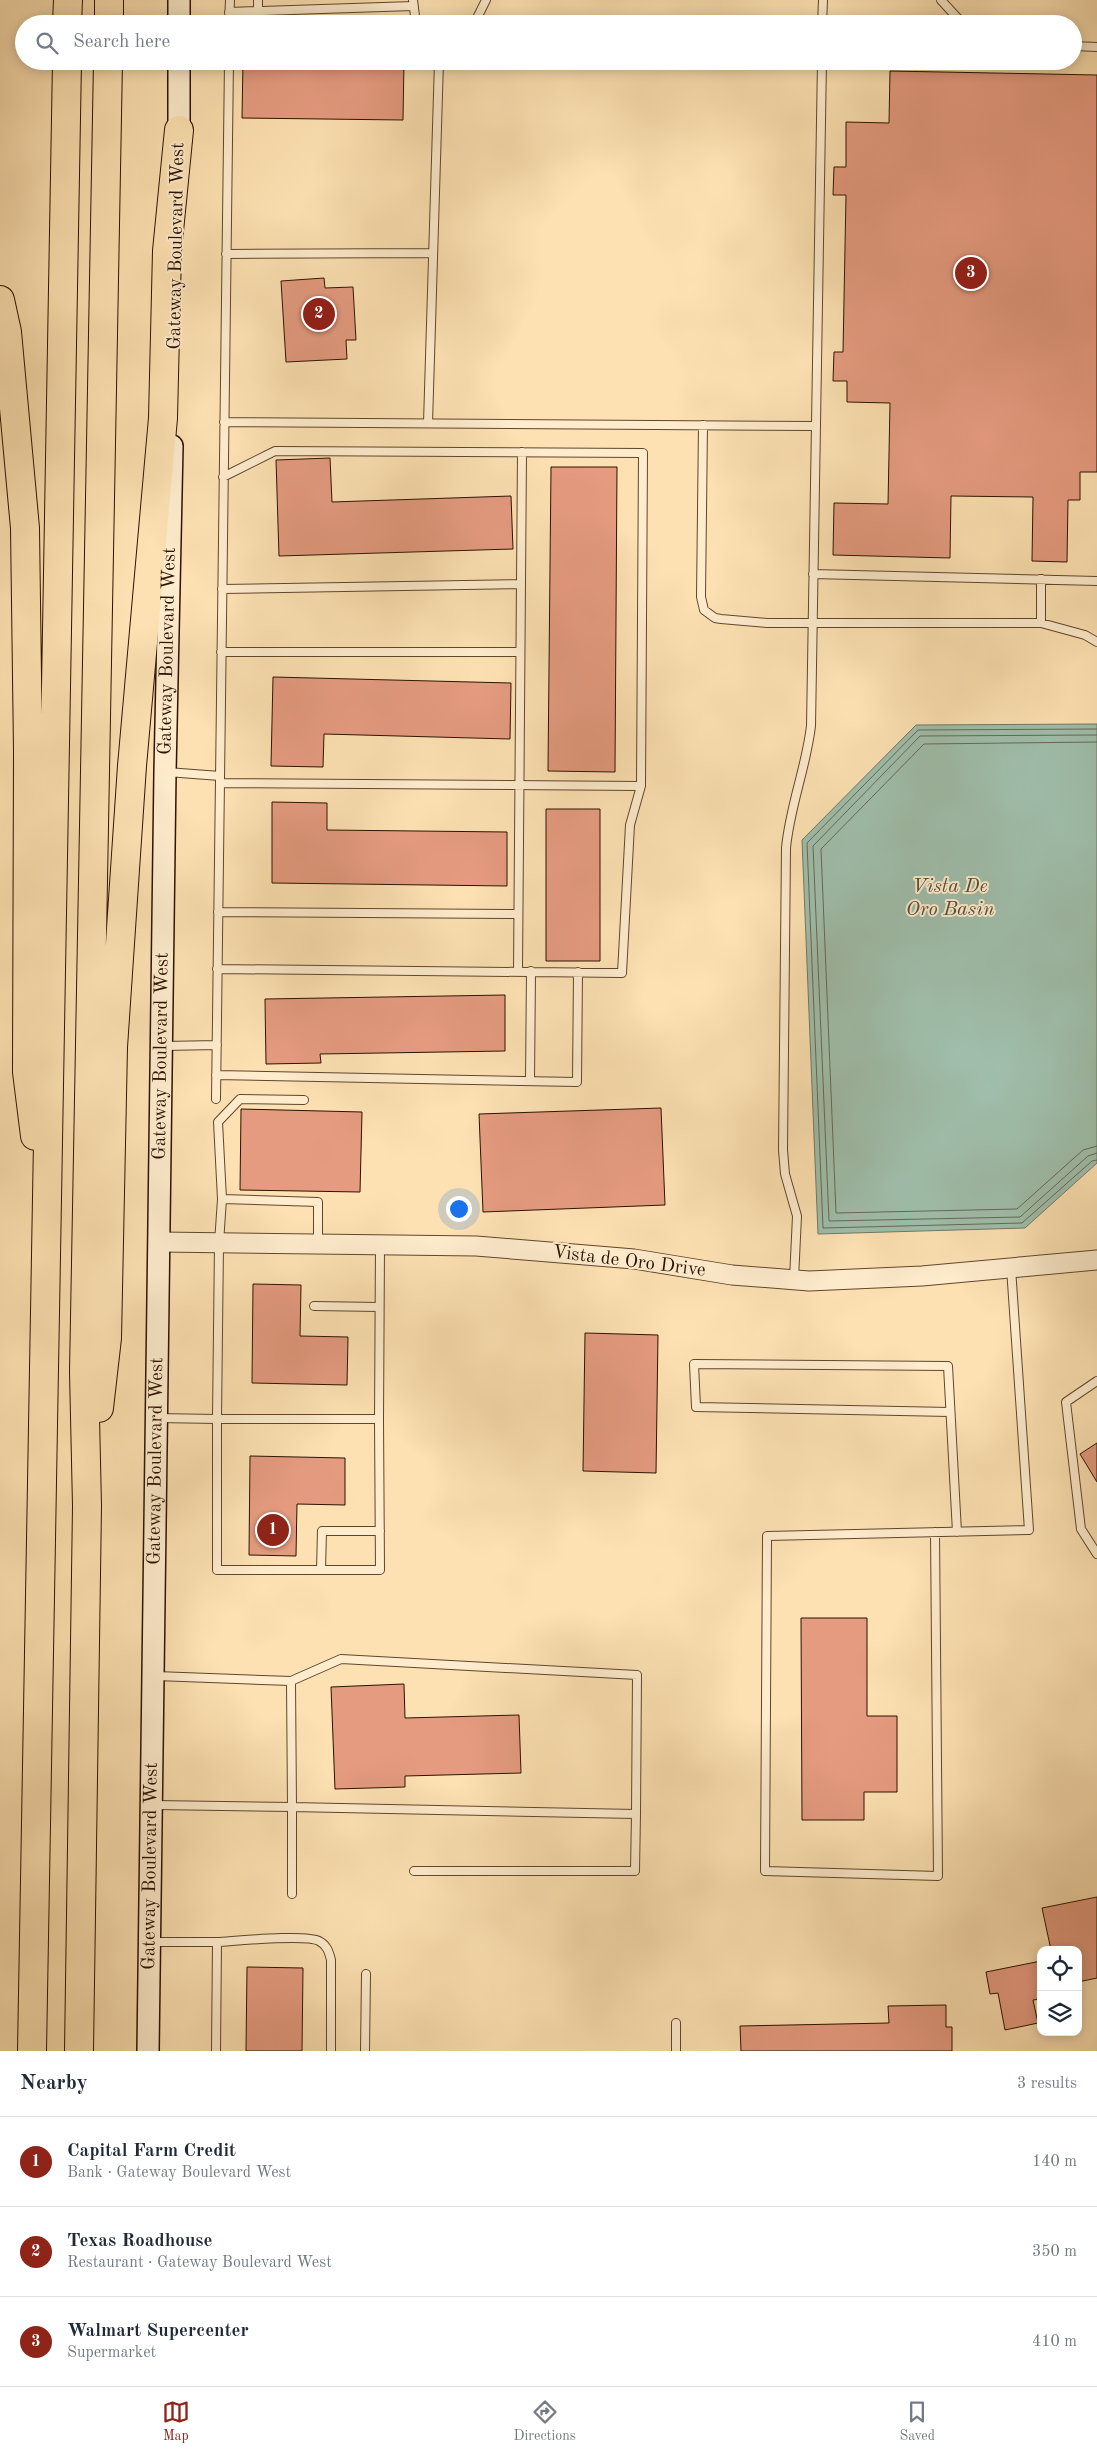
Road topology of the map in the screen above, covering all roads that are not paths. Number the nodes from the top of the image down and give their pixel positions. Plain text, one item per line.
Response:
1 (68, 0) edge
2 (109, 0) edge
3 (179, 0) edge
4 (230, 0) edge
5 (258, 0) edge
6 (486, 0) edge
7 (823, 0) edge
8 (941, 0) edge
9 (413, 3) edge
10 (230, 12) junction
11 (258, 12) junction
12 (67, 15) edge
13 (109, 15) edge
14 (179, 15) edge
15 (230, 15) edge
16 (478, 15) edge
17 (822, 15) edge
18 (955, 15) edge
19 (1082, 46) edge
20 (1097, 47) edge
21 (67, 70) edge
22 (108, 70) edge
23 (179, 70) edge
24 (229, 70) edge
25 (439, 70) edge
26 (822, 70) edge
27 (179, 130) junction
28 (433, 253) junction
29 (226, 254) junction
30 (0, 300) edge
31 (224, 422) junction
32 (428, 423) junction
33 (703, 425) junction
34 (816, 426) junction
35 (522, 452) junction
36 (224, 477) junction
37 (813, 574) junction
38 (1041, 578) junction
39 (1097, 580) edge
40 (521, 584) junction
41 (222, 589) junction
42 (812, 622) junction
43 (1041, 623) junction
44 (1097, 642) edge
45 (221, 652) junction
46 (520, 652) junction
47 (165, 772) junction
48 (220, 780) junction
49 (519, 784) junction
50 (641, 786) junction
51 (218, 912) junction
52 (518, 914) junction
53 (217, 969) junction
54 (518, 971) junction
55 (531, 971) junction
56 (578, 972) junction
57 (217, 1045) junction
58 (162, 1046) junction
59 (216, 1074) junction
60 (530, 1081) junction
61 (216, 1099) dead end
62 (304, 1100) dead end
63 (222, 1199) junction
64 (48, 1229) junction
65 (160, 1242) junction
66 (219, 1243) junction
67 (318, 1244) junction
68 (380, 1245) junction
69 (1097, 1260) edge
70 (1011, 1268) junction
71 (794, 1281) junction
72 (314, 1306) dead end
73 (379, 1307) junction
74 (1097, 1381) edge
75 (950, 1412) junction
76 (157, 1418) junction
77 (217, 1419) junction
78 (379, 1419) junction
79 (87, 1506) junction
80 (380, 1531) junction
81 (935, 1532) junction
82 (957, 1532) junction
83 (1097, 1554) edge
84 (321, 1570) junction
85 (154, 1676) junction
86 (290, 1681) junction
87 (152, 1806) junction
88 (292, 1807) junction
89 (636, 1814) junction
90 (414, 1871) dead end
91 (292, 1894) dead end
92 (34, 1941) junction
93 (150, 1942) junction
94 (217, 1942) junction
95 (366, 1974) dead end
96 (676, 2023) dead end
97 (12, 2051) edge
98 (32, 2051) edge
99 (79, 2051) edge
100 (148, 2051) edge
101 (216, 2051) edge
102 (331, 2051) edge
103 (365, 2051) edge
104 (676, 2051) edge

1 - 12 highway
2 - 13 highway
3 - 14 main road
4 - 10 lane
5 - 11 lane
6 - 16 lane
7 - 17 lane
8 - 18 lane
9 - 11 lane
10 - 11 lane
10 - 15 lane
19 - 20 lane
21 - 64 highway
22 - 79 highway
23 - 27 main road, Gateway Boulevard West
24 - 29 lane
25 - 28 lane
26 - 34 lane
27 - 47 main road, Gateway Boulevard West
27 - 79 highway
28 - 29 lane
28 - 32 lane
29 - 31 lane
30 - 64 highway
31 - 32 lane
31 - 36 lane
32 - 33 lane
33 - 34 lane
33 - 42 lane
34 - 37 lane
35 - 36 lane
35 - 40 lane
35 - 50 lane
36 - 41 lane
37 - 38 lane
37 - 42 lane
38 - 39 lane
38 - 43 lane
40 - 41 lane
40 - 46 lane
41 - 45 lane
42 - 43 lane
42 - 71 lane
43 - 44 lane
45 - 46 lane
45 - 48 lane
46 - 49 lane
47 - 48 lane
47 - 58 main road, Gateway Boulevard West
48 - 49 lane
48 - 51 lane
49 - 50 lane
49 - 52 lane
50 - 56 lane
51 - 52 lane
51 - 53 lane
52 - 54 lane
53 - 54 lane
53 - 57 lane
54 - 55 lane
55 - 56 lane
55 - 60 lane
56 - 60 lane
57 - 58 lane
57 - 59 lane
58 - 65 main road, Gateway Boulevard West
59 - 60 lane
59 - 61 lane
62 - 63 lane
63 - 66 lane
63 - 67 lane
64 - 92 highway
65 - 66 street, Vista de Oro Drive
65 - 76 main road, Gateway Boulevard West
66 - 67 street, Vista de Oro Drive
66 - 77 lane
67 - 68 street, Vista de Oro Drive
68 - 71 street, Vista de Oro Drive
68 - 73 lane
69 - 70 street, Vista de Oro Drive
70 - 71 street, Vista de Oro Drive
70 - 82 lane
72 - 73 lane
73 - 78 lane
74 - 83 lane
75 - 75 lane
75 - 82 lane
76 - 77 lane
76 - 85 main road, Gateway Boulevard West
77 - 78 lane
77 - 84 lane
78 - 80 lane
79 - 99 highway
80 - 84 lane
80 - 84 lane
81 - 81 lane
81 - 82 lane
85 - 86 lane
85 - 87 main road, Gateway Boulevard West
86 - 88 lane
86 - 89 lane
87 - 88 lane
87 - 93 main road, Gateway Boulevard West
88 - 89 lane
88 - 91 lane
89 - 90 lane
92 - 97 highway
92 - 98 highway
93 - 94 lane
93 - 100 main road, Gateway Boulevard West
94 - 101 lane
94 - 102 lane
95 - 103 lane
96 - 104 lane

